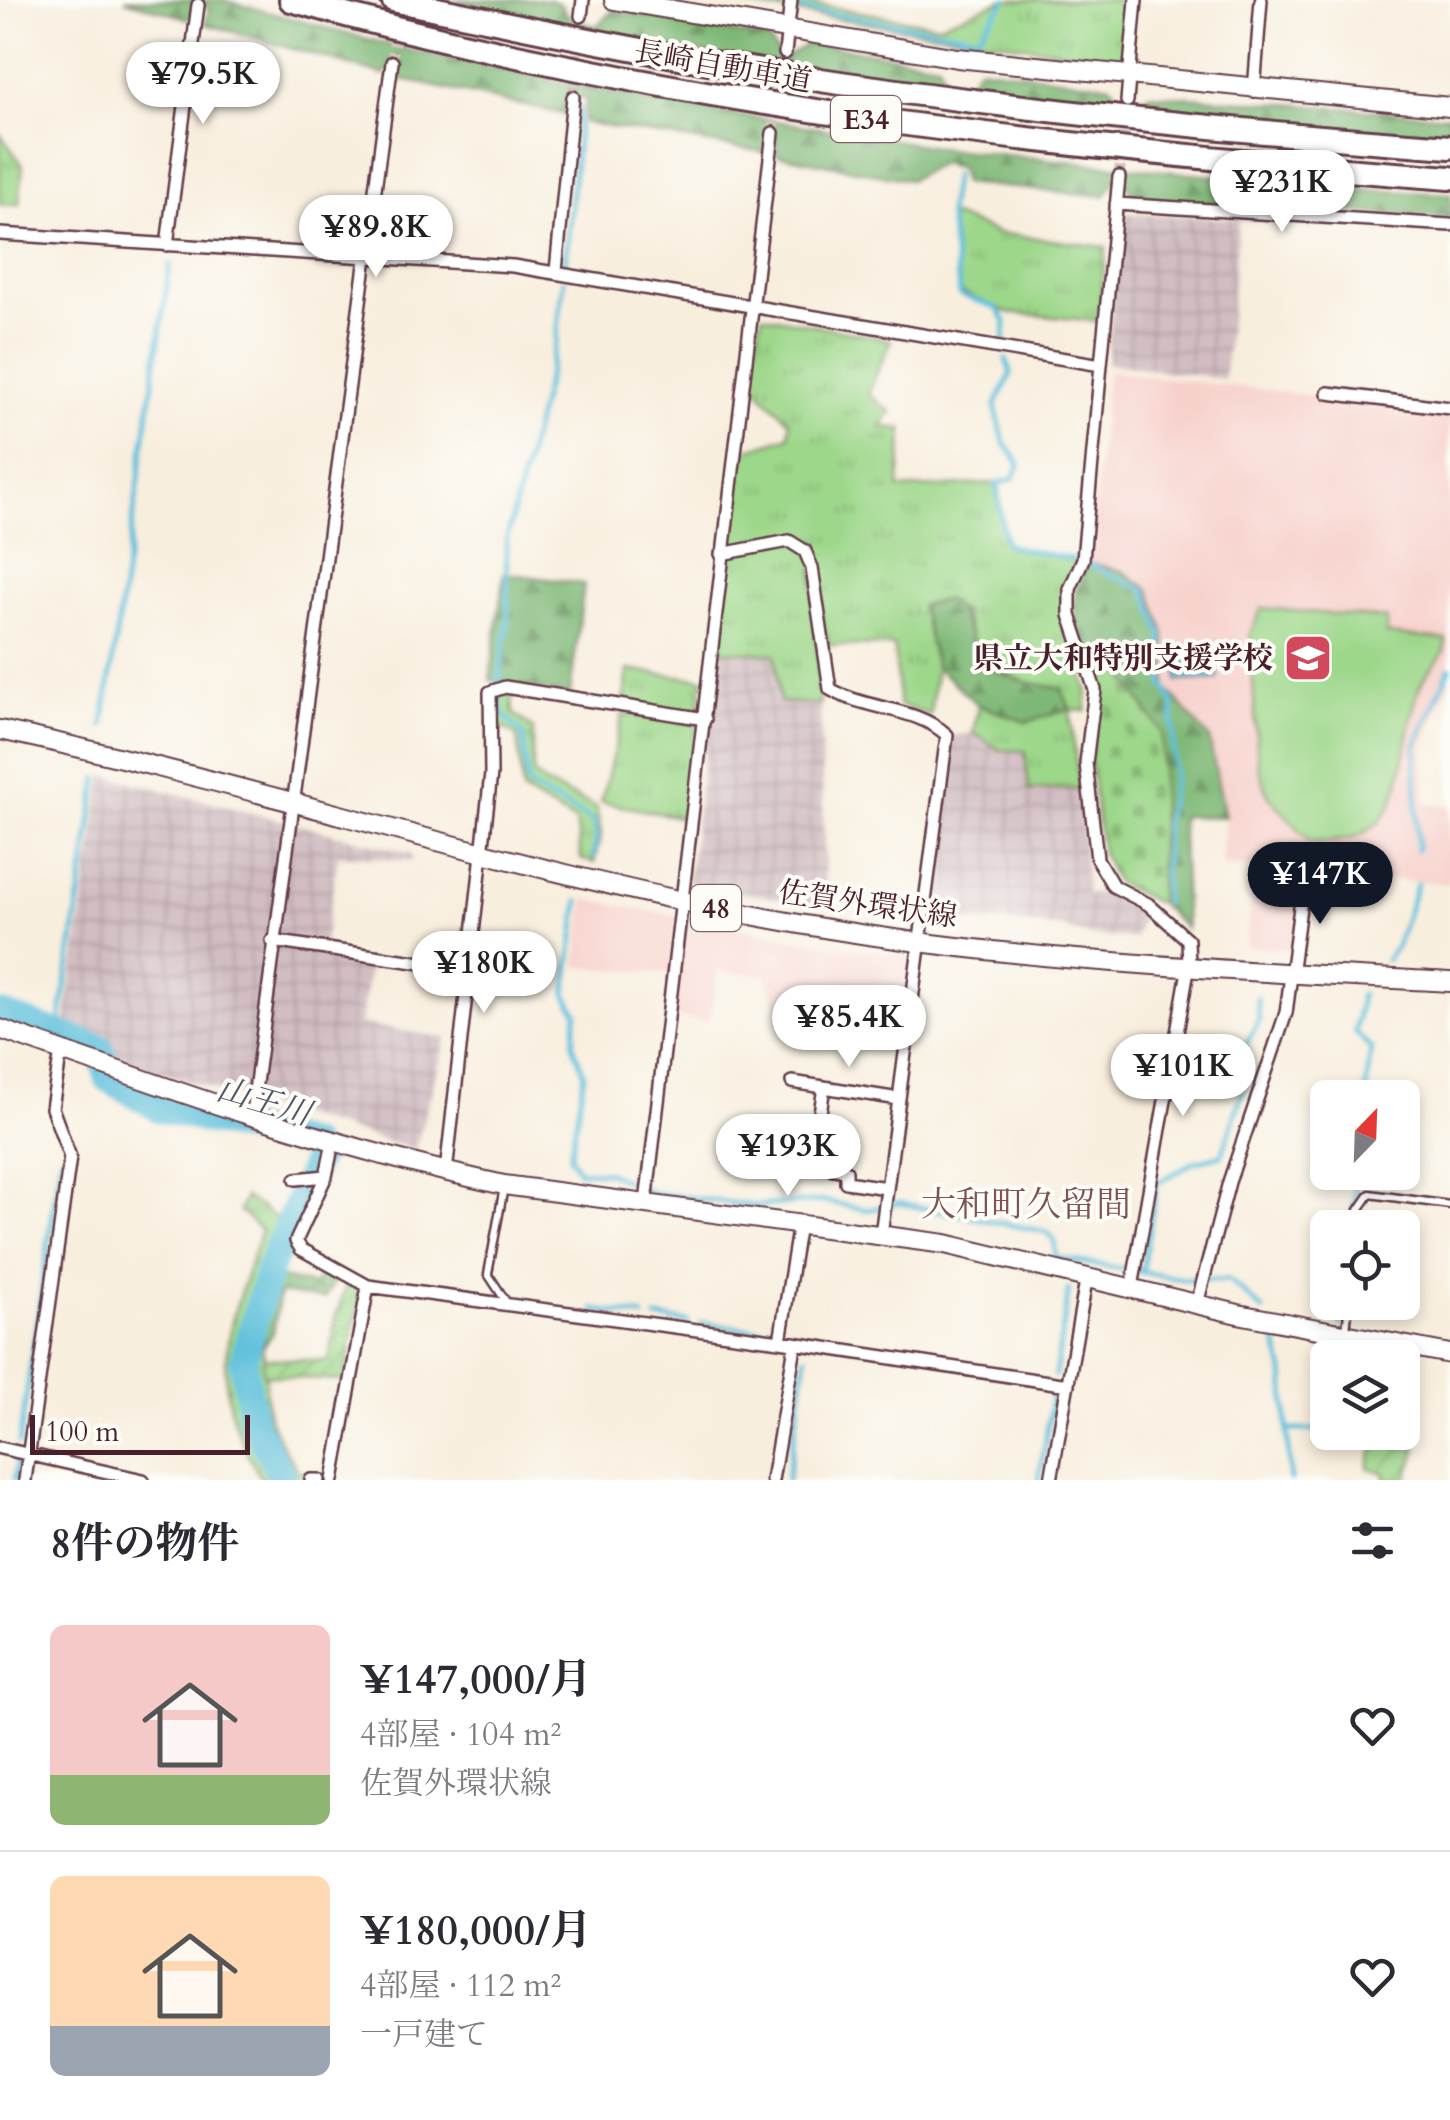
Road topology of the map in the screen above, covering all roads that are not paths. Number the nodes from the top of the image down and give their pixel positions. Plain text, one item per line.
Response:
1 (291, 0) edge
2 (393, 0) edge
3 (583, 0) edge
4 (614, 0) edge
5 (791, 0) edge
6 (1136, 0) edge
7 (1261, 0) edge
8 (198, 4) dead end
9 (581, 16) tunnel mouth
10 (788, 31) junction
11 (785, 53) tunnel mouth
12 (392, 62) tunnel mouth
13 (1129, 78) junction
14 (1254, 90) junction
15 (573, 97) tunnel mouth
16 (1127, 100) tunnel mouth
17 (1450, 107) edge
18 (772, 133) tunnel mouth
19 (1450, 148) edge
20 (1120, 177) tunnel mouth
21 (1450, 178) edge
22 (1116, 204) junction
23 (1450, 225) edge
24 (0, 234) edge
25 (167, 245) junction
26 (364, 259) junction
27 (556, 271) junction
28 (754, 308) junction
29 (1101, 365) junction
30 (1328, 393) dead end
31 (1450, 408) edge
32 (721, 554) junction
33 (705, 719) junction
34 (0, 730) edge
35 (291, 804) junction
36 (482, 854) junction
37 (1304, 878) dead end
38 (678, 900) junction
39 (919, 940) junction
40 (272, 941) junction
41 (1188, 965) junction
42 (468, 970) junction
43 (1294, 973) junction
44 (1450, 982) edge
45 (0, 1029) edge
46 (61, 1051) junction
47 (792, 1082) dead end
48 (824, 1087) junction
49 (899, 1099) junction
50 (252, 1113) junction
51 (334, 1138) junction
52 (766, 1157) dead end
53 (812, 1165) junction
54 (446, 1172) junction
55 (326, 1176) junction
56 (296, 1179) dead end
57 (504, 1185) junction
58 (887, 1192) junction
59 (646, 1203) junction
60 (1450, 1205) edge
61 (1359, 1210) edge
62 (799, 1224) junction
63 (882, 1226) junction
64 (1087, 1276) junction
65 (1134, 1276) junction
66 (368, 1286) junction
67 (1200, 1288) junction
68 (510, 1307) junction
69 (1347, 1320) edge
70 (1345, 1336) junction
71 (1353, 1340) edge
72 (780, 1341) junction
73 (796, 1346) junction
74 (1420, 1352) edge
75 (1450, 1354) edge
76 (1068, 1385) junction
77 (0, 1448) edge
78 (29, 1454) junction
79 (25, 1480) edge
80 (143, 1480) edge
81 (311, 1480) edge
82 (318, 1480) edge
83 (332, 1480) edge
84 (772, 1480) edge
85 (1051, 1480) edge

1 - 21 highway, 長崎自動車道 / E34
2 - 19 highway, 長崎自動車道 / E34
3 - 9 street
4 - 10 street
5 - 10 street
6 - 13 street
7 - 14 street
8 - 25 street
10 - 11 street
10 - 13 street
12 - 26 street
13 - 14 street
13 - 16 street
14 - 17 street
15 - 27 street
18 - 28 street
20 - 22 street
22 - 23 street
22 - 29 street
24 - 25 street
25 - 26 street
26 - 27 street
26 - 35 street
27 - 28 street
28 - 29 street
28 - 32 street
29 - 41 street
30 - 31 street
32 - 33 street
32 - 39 street
33 - 36 street
33 - 38 street
34 - 35 street, 佐賀外環状線 / 48
35 - 36 street, 佐賀外環状線 / 48
35 - 40 street
36 - 38 street, 佐賀外環状線 / 48
36 - 42 street
37 - 43 street
38 - 39 street, 佐賀外環状線 / 48
38 - 59 street
39 - 41 street, 佐賀外環状線 / 48
39 - 49 street
40 - 42 street
40 - 50 street
41 - 43 street, 佐賀外環状線 / 48
41 - 65 street
42 - 54 street
43 - 44 street, 佐賀外環状線 / 48
43 - 67 street
45 - 46 street
46 - 50 street
46 - 78 street
47 - 48 street
48 - 49 street
48 - 53 street
49 - 58 street
50 - 51 street
51 - 54 street
51 - 55 street
52 - 53 street
53 - 58 street
54 - 57 street
55 - 56 street
55 - 66 street
57 - 59 street
57 - 68 lane
58 - 63 street
59 - 62 street
60 - 61 lane
62 - 63 street
62 - 72 street
63 - 64 street
64 - 65 street
64 - 76 street
65 - 67 street
66 - 68 street
66 - 83 street
67 - 70 street
68 - 72 street
69 - 70 lane
70 - 71 street
72 - 73 street
73 - 76 street
73 - 84 street
74 - 75 street
76 - 85 street
77 - 78 street
78 - 79 street
78 - 80 street
81 - 82 street

